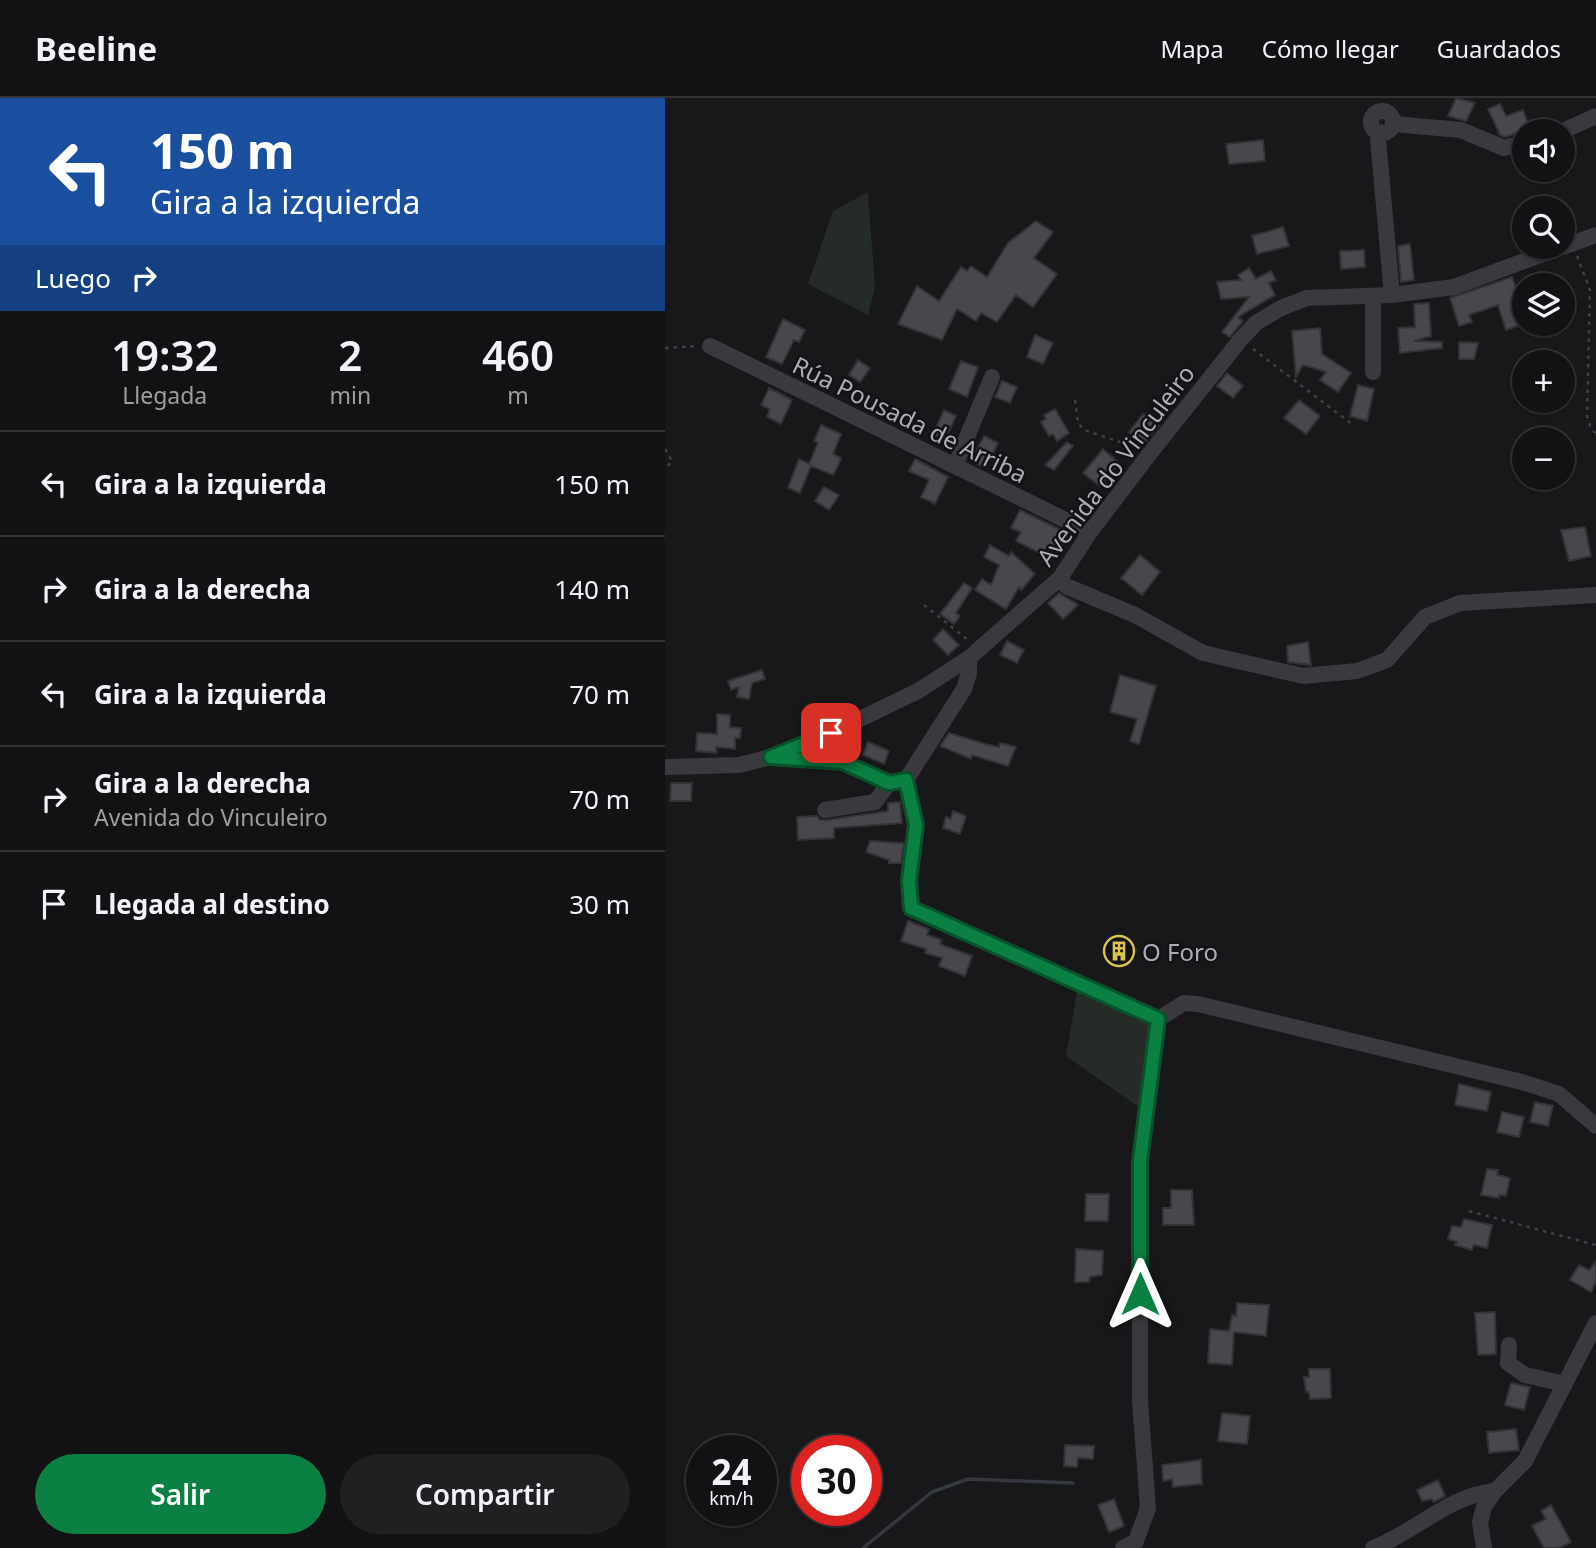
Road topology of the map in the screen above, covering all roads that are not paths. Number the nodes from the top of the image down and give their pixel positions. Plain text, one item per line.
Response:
1 (1379, 104) edge
2 (1596, 116) edge
3 (1575, 126) edge
4 (1387, 128) junction
5 (1512, 146) edge
6 (1596, 235) edge
7 (1575, 242) edge
8 (1529, 259) edge
9 (1392, 295) junction
10 (1373, 296) junction
11 (711, 346) road end
12 (1373, 372) dead end
13 (992, 377) dead end
14 (955, 466) junction
15 (1090, 532) junction
16 (1060, 578) junction
17 (1596, 595) edge
18 (974, 653) junction
19 (771, 757) junction
20 (665, 767) edge
21 (906, 780) junction
22 (889, 783) junction
23 (825, 810) dead end
24 (1158, 1019) junction
25 (1596, 1126) edge
26 (1596, 1323) edge
27 (1509, 1345) dead end
28 (1565, 1384) junction
29 (1495, 1491) junction
30 (1136, 1546) edge
31 (1373, 1548) edge
32 (1484, 1548) edge

1 - 4 street
2 - 3 street
4 - 5 street
4 - 9 street
6 - 7 street, Avenida do Vinculeiro
8 - 9 street, Avenida do Vinculeiro
9 - 10 street, Avenida do Vinculeiro
10 - 12 street
10 - 15 street, Avenida do Vinculeiro
11 - 14 street, Rúa Pousada de Arriba
13 - 14 street
14 - 15 street, Rúa Pousada de Arriba
15 - 16 street, Avenida do Vinculeiro
16 - 17 street
16 - 18 street, Avenida do Vinculeiro
18 - 19 street, Avenida do Vinculeiro
18 - 21 street
19 - 20 street
19 - 22 street
21 - 22 street
21 - 24 street
22 - 23 street
24 - 25 street
24 - 30 street
26 - 28 street
27 - 28 street
28 - 29 street
29 - 31 street
29 - 32 street

